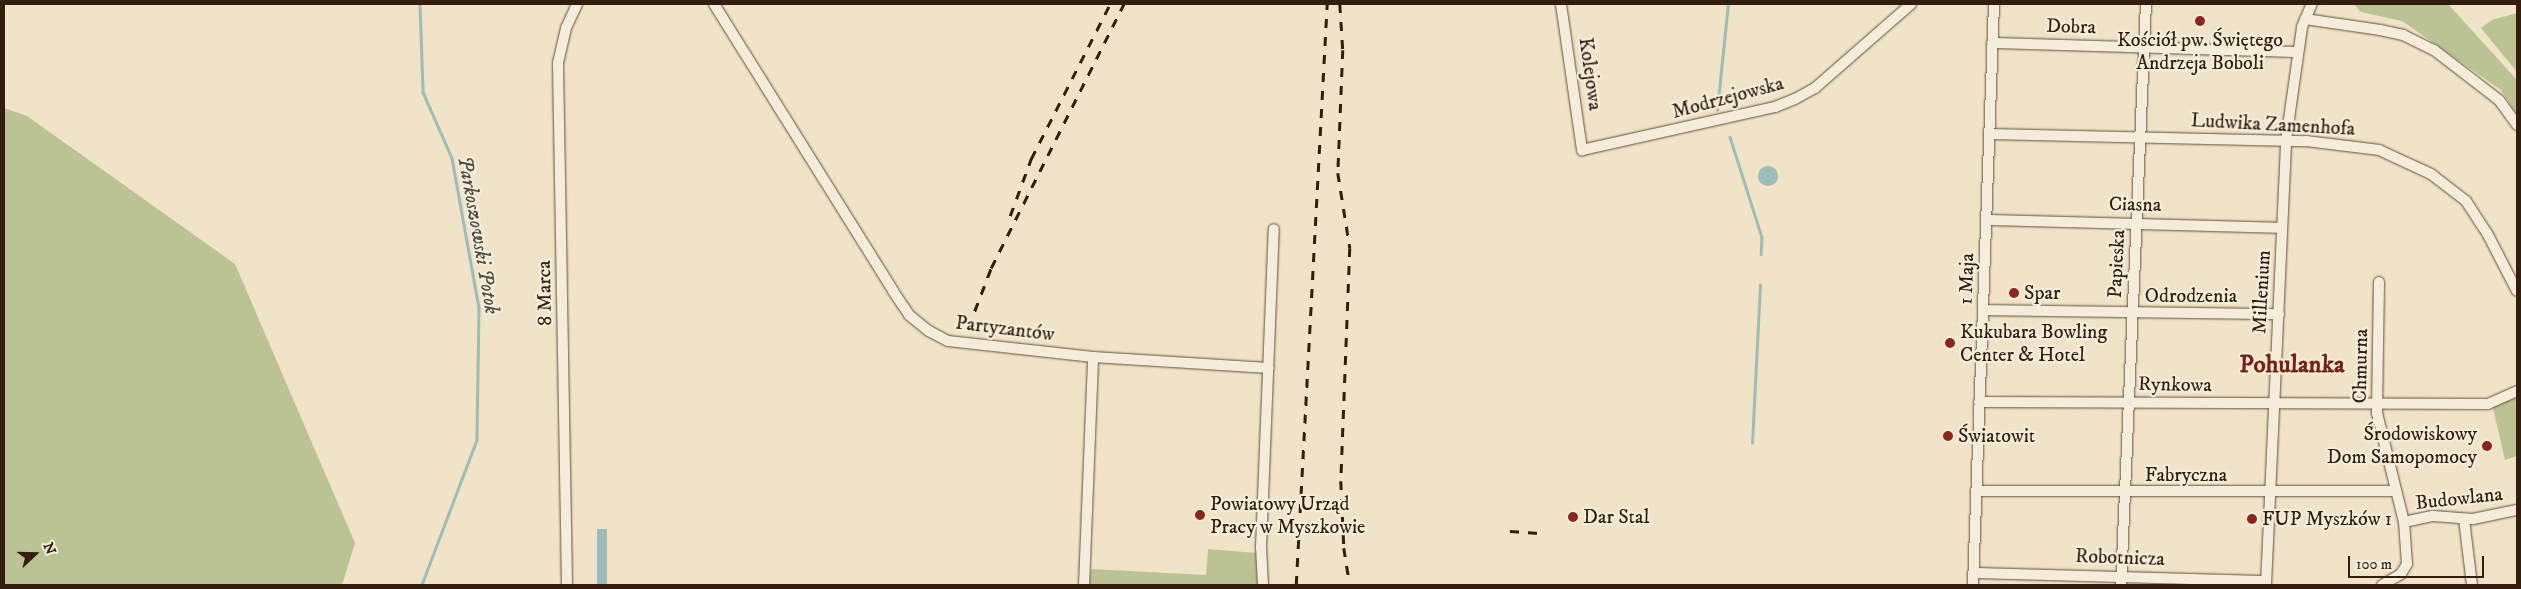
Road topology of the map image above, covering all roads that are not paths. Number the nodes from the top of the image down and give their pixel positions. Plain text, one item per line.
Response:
1 (578, 4) edge
2 (714, 4) edge
3 (1561, 4) edge
4 (1911, 4) edge
5 (1994, 4) edge
6 (2146, 4) edge
7 (2312, 4) edge
8 (2305, 19) junction
9 (1992, 43) junction
10 (2143, 47) junction
11 (2298, 52) junction
12 (2517, 125) edge
13 (1990, 134) junction
14 (2140, 136) junction
15 (2286, 140) junction
16 (1582, 150) joint
17 (1986, 220) junction
18 (2137, 222) junction
19 (2282, 228) junction
20 (1274, 229) dead end
21 (2380, 282) dead end
22 (2517, 291) edge
23 (1983, 310) junction
24 (2132, 314) junction
25 (2279, 314) junction
26 (1093, 357) junction
27 (1269, 368) junction
28 (2517, 391) edge
29 (2130, 401) junction
30 (1980, 402) junction
31 (2378, 403) junction
32 (2273, 404) junction
33 (1976, 491) junction
34 (2396, 491) junction
35 (2125, 492) junction
36 (2268, 492) junction
37 (2517, 510) edge
38 (2464, 519) junction
39 (2404, 522) junction
40 (1973, 573) junction
41 (2121, 580) edge
42 (2266, 583) edge
43 (567, 585) edge
44 (1084, 585) edge
45 (1262, 585) edge
46 (1973, 585) edge
47 (2382, 585) edge
48 (2472, 585) edge

1 - 43 street, 8 Marca
2 - 26 street, Partyzantów
3 - 16 street, Kolejowa
4 - 16 street, Modrzejowska
5 - 9 street, 1 Maja
6 - 10 street, Papieska
7 - 8 street, Millenium
8 - 11 street, Millenium
8 - 12 street
9 - 10 street, Dobra
9 - 13 street, 1 Maja
10 - 11 street, Dobra
10 - 14 street, Papieska
11 - 15 street, Millenium
13 - 14 street, Ludwika Zamenhofa
13 - 17 street, 1 Maja
14 - 15 street, Ludwika Zamenhofa
14 - 18 street, Papieska
15 - 19 street, Millenium
15 - 22 street, Ludwika Zamenhofa
17 - 18 street, Ciasna
17 - 23 street, 1 Maja
18 - 19 street, Ciasna
18 - 24 street, Papieska
19 - 25 street, Millenium
20 - 27 street
21 - 31 street, Chmurna
23 - 24 street, Odrodzenia
23 - 30 street, 1 Maja
24 - 25 street, Odrodzenia
24 - 29 street, Papieska
25 - 32 street, Millenium
26 - 27 street, Partyzantów
26 - 44 street
27 - 45 street
28 - 31 street, Rynkowa
29 - 30 street, Rynkowa
29 - 32 street, Rynkowa
29 - 35 street, Papieska
30 - 33 street, 1 Maja
31 - 32 street, Rynkowa
31 - 34 street, Chmurna
32 - 36 street, Millenium
33 - 35 street, Fabryczna
33 - 40 street, 1 Maja
34 - 36 street, Fabryczna
34 - 39 street, Chmurna
35 - 36 street, Fabryczna
35 - 41 street, Papieska
36 - 42 street, Millenium
37 - 38 street, Budowlana
38 - 39 street, Budowlana
38 - 48 street
39 - 47 street, Chmurna
40 - 41 street, Robotnicza
40 - 46 street, 1 Maja
41 - 42 street, Robotnicza

